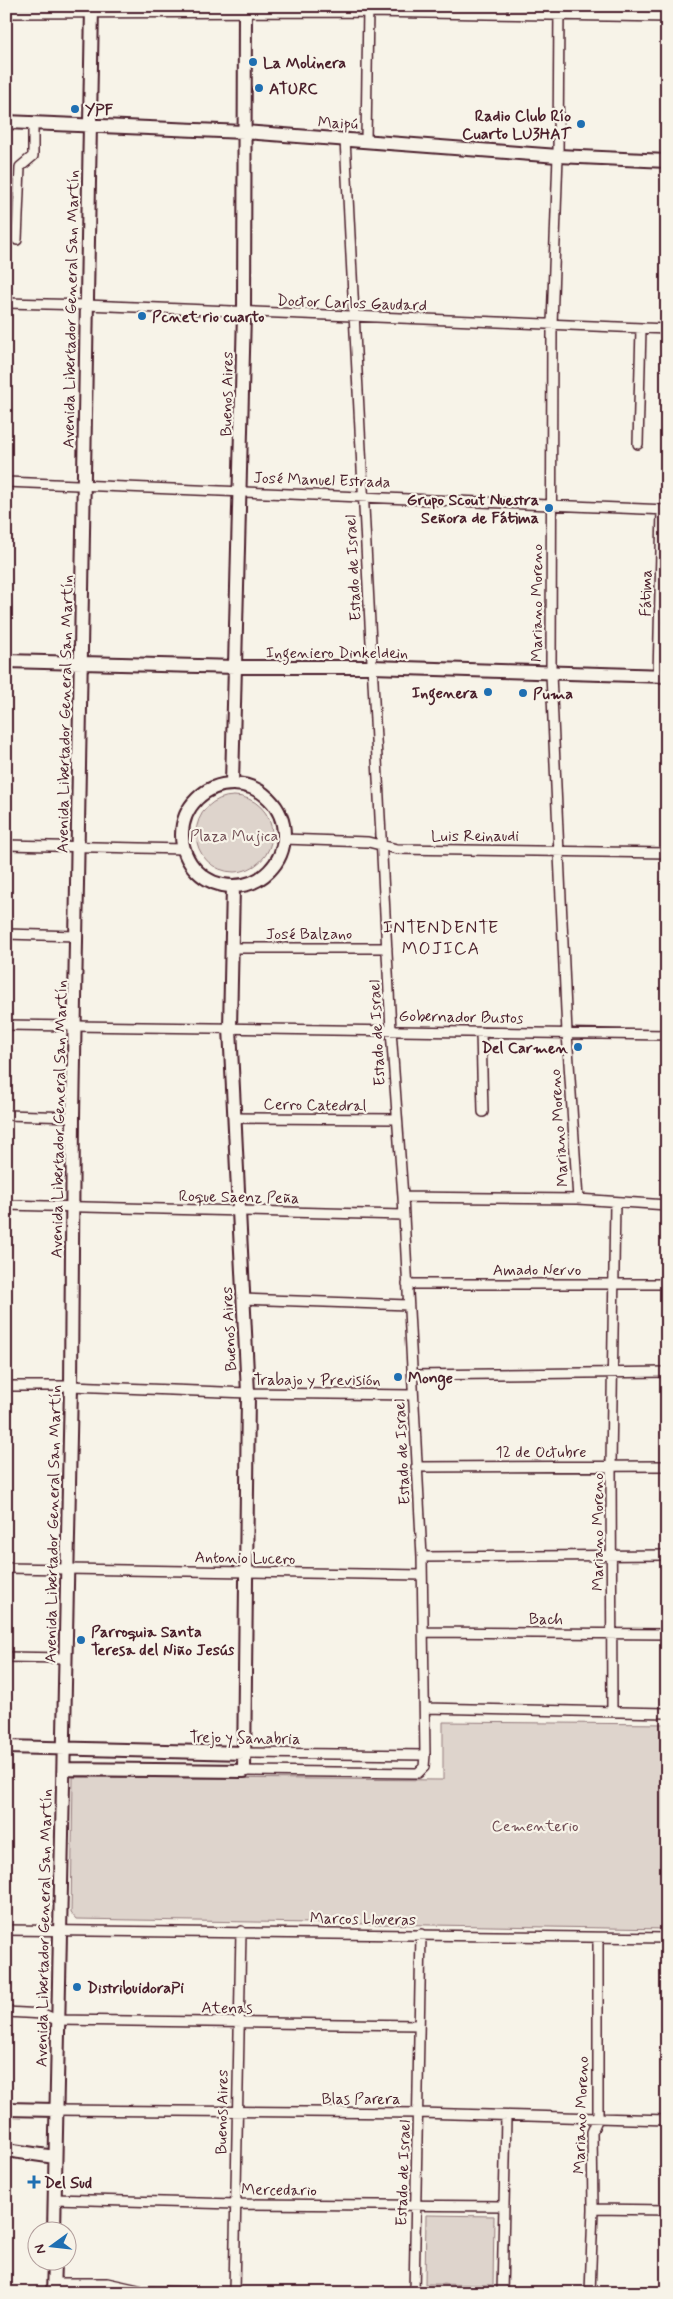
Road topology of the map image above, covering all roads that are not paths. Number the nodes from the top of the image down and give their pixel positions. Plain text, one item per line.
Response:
1 (368, 9) edge
2 (92, 10) edge
3 (245, 10) edge
4 (559, 10) edge
5 (6, 13) edge
6 (667, 17) edge
7 (6, 122) edge
8 (33, 123) junction
9 (90, 125) junction
10 (244, 132) junction
11 (345, 139) junction
12 (366, 140) junction
13 (558, 156) junction
14 (667, 161) edge
15 (17, 240) dead end
16 (6, 303) edge
17 (86, 305) junction
18 (244, 313) junction
19 (354, 316) junction
20 (552, 324) junction
21 (641, 328) junction
22 (667, 329) edge
23 (638, 444) dead end
24 (6, 482) edge
25 (84, 485) junction
26 (240, 491) junction
27 (363, 496) junction
28 (551, 504) junction
29 (664, 510) edge
30 (6, 661) edge
31 (81, 662) junction
32 (236, 667) junction
33 (372, 667) junction
34 (551, 674) junction
35 (663, 676) edge
36 (232, 783) junction
37 (284, 839) junction
38 (383, 844) junction
39 (6, 845) edge
40 (78, 848) junction
41 (184, 850) junction
42 (559, 850) junction
43 (667, 853) edge
44 (233, 886) junction
45 (6, 934) edge
46 (76, 936) junction
47 (231, 948) junction
48 (387, 948) junction
49 (6, 1025) edge
50 (75, 1027) junction
51 (230, 1028) junction
52 (391, 1030) junction
53 (481, 1032) junction
54 (568, 1033) junction
55 (667, 1035) edge
56 (483, 1112) dead end
57 (6, 1115) edge
58 (73, 1117) junction
59 (234, 1118) junction
60 (396, 1119) junction
61 (403, 1197) junction
62 (578, 1199) junction
63 (615, 1202) junction
64 (6, 1205) edge
65 (667, 1205) edge
66 (73, 1206) junction
67 (239, 1212) junction
68 (403, 1215) junction
69 (407, 1284) junction
70 (614, 1284) junction
71 (667, 1284) edge
72 (243, 1299) junction
73 (408, 1305) junction
74 (667, 1372) edge
75 (612, 1373) junction
76 (413, 1375) junction
77 (6, 1386) edge
78 (71, 1386) junction
79 (248, 1393) junction
80 (413, 1394) junction
81 (611, 1466) junction
82 (667, 1466) edge
83 (416, 1467) junction
84 (667, 1555) edge
85 (612, 1556) junction
86 (422, 1557) junction
87 (6, 1568) edge
88 (68, 1569) junction
89 (246, 1572) junction
90 (422, 1575) junction
91 (424, 1632) junction
92 (612, 1634) junction
93 (667, 1634) edge
94 (6, 1657) edge
95 (66, 1658) junction
96 (425, 1708) junction
97 (612, 1712) junction
98 (667, 1713) edge
99 (6, 1747) edge
100 (64, 1749) junction
101 (245, 1753) junction
102 (425, 1755) junction
103 (64, 1769) junction
104 (244, 1771) junction
105 (418, 1773) joint
106 (6, 1930) edge
107 (59, 1930) junction
108 (240, 1931) junction
109 (421, 1934) junction
110 (598, 1938) junction
111 (667, 1938) edge
112 (6, 2012) edge
113 (57, 2020) junction
114 (239, 2022) junction
115 (419, 2025) junction
116 (6, 2110) edge
117 (56, 2110) junction
118 (237, 2112) junction
119 (419, 2113) junction
120 (506, 2117) junction
121 (598, 2118) junction
122 (667, 2120) edge
123 (6, 2150) edge
124 (55, 2157) junction
125 (54, 2199) junction
126 (235, 2204) junction
127 (415, 2206) junction
128 (504, 2206) junction
129 (593, 2209) junction
130 (667, 2210) edge
131 (54, 2222) edge
132 (54, 2272) edge
133 (53, 2288) edge
134 (218, 2293) edge
135 (234, 2293) edge
136 (414, 2293) edge
137 (502, 2293) edge
138 (590, 2293) edge

1 - 3 street
1 - 4 street
1 - 12 street
2 - 3 street
2 - 5 street
2 - 9 main road, Avenida Libertador General San Martín
3 - 10 main road, Buenos Aires
4 - 6 street
4 - 13 street, Mariano Moreno
7 - 8 main road, Maipú
8 - 9 main road, Maipú
8 - 15 street
9 - 10 main road, Maipú
9 - 17 main road, Avenida Libertador General San Martín
10 - 11 main road, Maipú
10 - 18 main road, Buenos Aires
11 - 12 main road, Maipú
11 - 19 street, Estado de Israel
12 - 13 main road, Maipú
13 - 14 main road, Maipú
13 - 20 street, Mariano Moreno
16 - 17 street, Doctor Carlos Gaudard
17 - 18 street, Doctor Carlos Gaudard
17 - 25 main road, Avenida Libertador General San Martín
18 - 19 street, Doctor Carlos Gaudard
18 - 26 main road, Buenos Aires
19 - 20 street, Doctor Carlos Gaudard
19 - 27 street, Estado de Israel
20 - 21 street, Doctor Carlos Gaudard
20 - 28 street, Mariano Moreno
21 - 22 street, Doctor Carlos Gaudard
21 - 23 street
24 - 25 street, José Manuel Estrada
25 - 26 street, José Manuel Estrada
25 - 31 main road, Avenida Libertador General San Martín
26 - 27 street, José Manuel Estrada
26 - 32 main road, Buenos Aires
27 - 28 street, José Manuel Estrada
27 - 33 street, Estado de Israel
28 - 29 street, José Manuel Estrada
28 - 34 street, Mariano Moreno
29 - 35 street, Fátima
30 - 31 main road, Ingeniero Dinkeldein
31 - 32 main road, Ingeniero Dinkeldein
31 - 40 main road, Avenida Libertador General San Martín
32 - 33 main road, Ingeniero Dinkeldein
32 - 36 main road, Buenos Aires
33 - 34 main road, Ingeniero Dinkeldein
33 - 38 street, Estado de Israel
34 - 35 main road, Ingeniero Dinkeldein
34 - 42 street, Mariano Moreno
36 - 37 main road
36 - 41 main road
37 - 38 street, Luis Reinaudi
37 - 44 main road
38 - 42 street, Luis Reinaudi
38 - 48 street, Estado de Israel
39 - 40 street
40 - 41 street
40 - 46 main road, Avenida Libertador General San Martín
41 - 44 main road
42 - 43 street, Luis Reinaudi
42 - 54 street, Mariano Moreno
44 - 47 main road, Buenos Aires
45 - 46 street
46 - 50 main road, Avenida Libertador General San Martín
47 - 48 street, José Balzano
47 - 51 main road, Buenos Aires
48 - 52 street, Estado de Israel
49 - 50 street, Gobernador Bustos
50 - 51 street, Gobernador Bustos
50 - 58 main road, Avenida Libertador General San Martín
51 - 52 street, Gobernador Bustos
51 - 59 main road, Buenos Aires
52 - 53 street, Gobernador Bustos
52 - 60 street, Estado de Israel
53 - 54 street, Gobernador Bustos
53 - 56 street
54 - 55 street, Gobernador Bustos
54 - 62 street, Mariano Moreno
57 - 58 street
58 - 66 main road, Avenida Libertador General San Martín
59 - 60 street, Cerro Catedral
59 - 67 main road, Buenos Aires
60 - 61 street, Estado de Israel
61 - 62 street
61 - 68 street, Estado de Israel
62 - 63 street
63 - 65 street
63 - 70 street, Mariano Moreno
64 - 66 street, Roque Saenz Peña
66 - 67 street, Roque Saenz Peña
66 - 78 main road, Avenida Libertador General San Martín
67 - 68 street, Roque Saenz Peña
67 - 72 main road, Buenos Aires
68 - 69 street, Estado de Israel
69 - 70 street, Amado Nervo
69 - 73 street, Estado de Israel
70 - 71 street, Amado Nervo
70 - 75 street, Mariano Moreno
72 - 73 street
72 - 79 main road, Buenos Aires
73 - 76 street, Estado de Israel
74 - 75 street
75 - 76 street
75 - 81 street, Mariano Moreno
76 - 80 street, Estado de Israel
77 - 78 street, Trabajo y Previsión
78 - 79 street, Trabajo y Previsión
78 - 88 main road, Avenida Libertador General San Martín
79 - 80 street, Trabajo y Previsión
79 - 89 main road, Buenos Aires
80 - 83 street, Estado de Israel
81 - 82 street, 12 de Octubre
81 - 83 street, 12 de Octubre
81 - 85 street, Mariano Moreno
83 - 86 street, Estado de Israel
84 - 85 street
85 - 86 street
85 - 92 street, Mariano Moreno
86 - 90 street, Estado de Israel
87 - 88 street, Antonio Lucero
88 - 89 street, Antonio Lucero
88 - 95 main road, Avenida Libertador General San Martín
89 - 90 street, Antonio Lucero
89 - 101 main road, Buenos Aires
90 - 91 street, Estado de Israel
91 - 92 street, Bach
91 - 96 street, Estado de Israel
92 - 93 street, Bach
92 - 97 street, Mariano Moreno
94 - 95 street
95 - 100 main road, Avenida Libertador General San Martín
96 - 97 street
96 - 102 street, Estado de Israel
97 - 98 street
99 - 100 main road, Trejo y Sanabria
100 - 101 main road, Trejo y Sanabria
100 - 103 main road, Avenida Libertador General San Martín
101 - 102 street, Trejo y Sanabria
101 - 104 main road, Buenos Aires
102 - 105 street, Estado de Israel
103 - 104 main road, Trejo y Sanabria
103 - 107 main road, Avenida Libertador General San Martín
104 - 105 street, Trejo y Sanabria
106 - 107 street, Marcos Lloveras
107 - 108 street, Marcos Lloveras
107 - 113 main road, Avenida Libertador General San Martín
108 - 109 street, Marcos Lloveras
108 - 114 street, Buenos Aires
109 - 110 street, Marcos Lloveras
109 - 115 street, Estado de Israel
110 - 111 street, Marcos Lloveras
110 - 121 street, Mariano Moreno
112 - 113 street, Atenas
113 - 114 street, Atenas
113 - 117 main road, Avenida Libertador General San Martín
114 - 115 street, Atenas
114 - 118 street, Buenos Aires
115 - 119 street, Estado de Israel
116 - 117 main road
117 - 118 street, Blas Parera
117 - 124 main road, Avenida Libertador General San Martín
118 - 119 street, Blas Parera
118 - 126 street, Buenos Aires
119 - 120 street, Blas Parera
119 - 127 street, Estado de Israel
120 - 121 street, Blas Parera
120 - 128 street
121 - 122 street, Blas Parera
121 - 129 street, Mariano Moreno
123 - 124 main road
124 - 125 main road, Avenida Libertador General San Martín
125 - 126 street, Mercedario
125 - 131 main road, Avenida Libertador General San Martín
126 - 127 street, Mercedario
126 - 135 street, Buenos Aires
127 - 128 street, Mercedario
127 - 136 street, Estado de Israel
128 - 137 street
129 - 130 street
129 - 138 street, Mariano Moreno
132 - 133 main road
133 - 134 street

